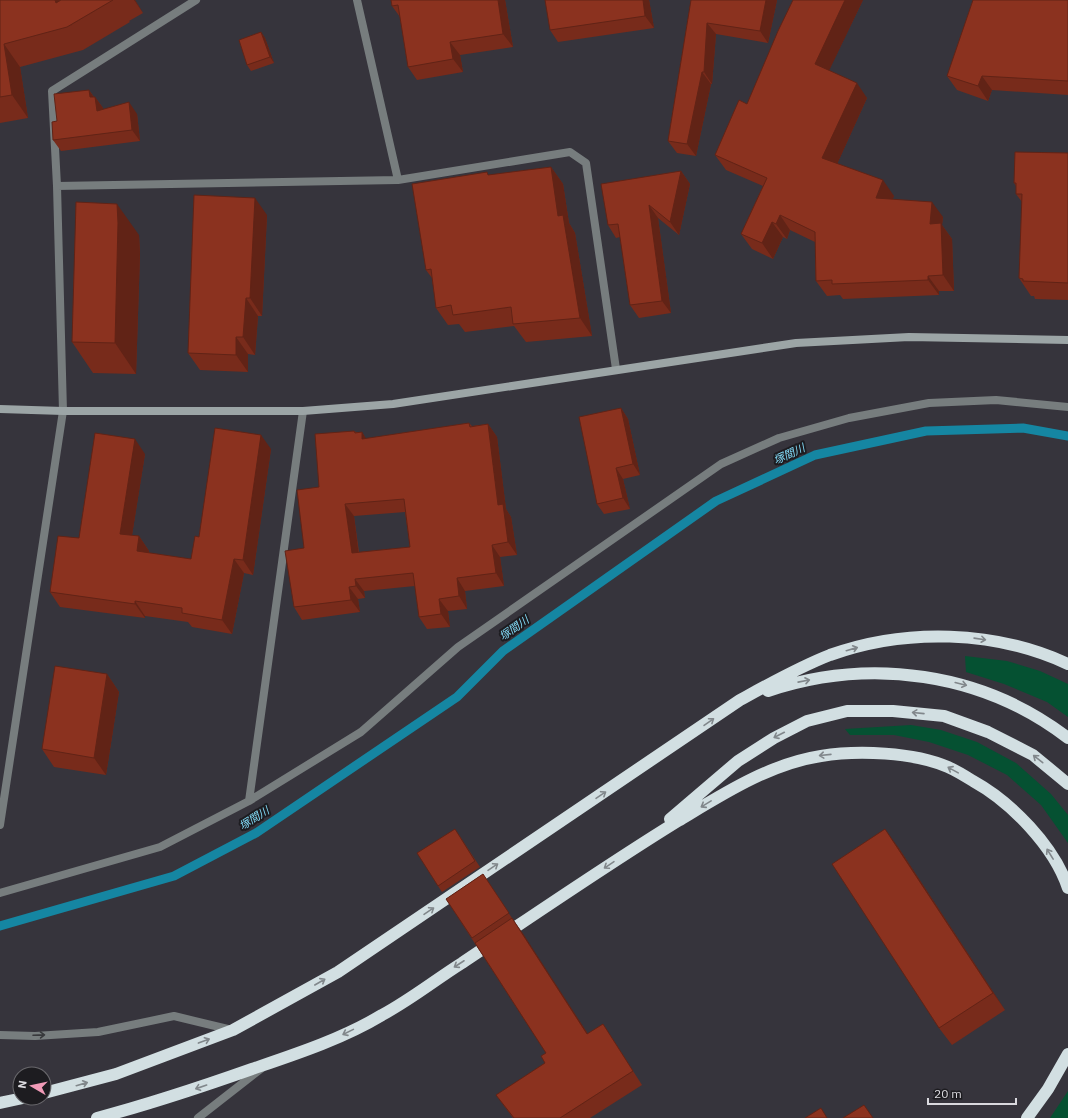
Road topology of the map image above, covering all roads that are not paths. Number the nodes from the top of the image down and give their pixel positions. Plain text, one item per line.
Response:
1 (196, 0) edge
2 (357, 0) edge
3 (398, 180) junction
4 (57, 186) junction
5 (1068, 340) edge
6 (616, 369) junction
7 (1068, 407) edge
8 (0, 409) edge
9 (63, 411) junction
10 (303, 411) junction
11 (1068, 664) edge
12 (740, 700) junction
13 (1068, 738) edge
14 (1068, 784) edge
15 (249, 801) junction
16 (0, 825) edge
17 (642, 843) junction
18 (1068, 888) edge
19 (0, 894) edge
20 (233, 1030) junction
21 (0, 1035) edge
22 (1068, 1054) edge
23 (267, 1064) junction
24 (52, 1091) edge
25 (12, 1100) edge
26 (0, 1102) edge
27 (97, 1118) edge
28 (198, 1118) edge
29 (1027, 1118) edge

1 - 4 street
2 - 3 street
3 - 4 street
3 - 6 street
4 - 9 street
5 - 6 street
6 - 10 street
7 - 15 street
8 - 9 street
9 - 10 street
9 - 16 street
10 - 15 street
12 -> 11 highway
12 -> 13 highway
20 -> 12 highway
14 -> 17 highway
15 - 19 street
18 -> 17 highway
17 -> 23 highway
21 -> 20 street
24 -> 20 highway
22 - 29 highway
23 -> 27 highway
23 - 28 street
25 - 26 highway

